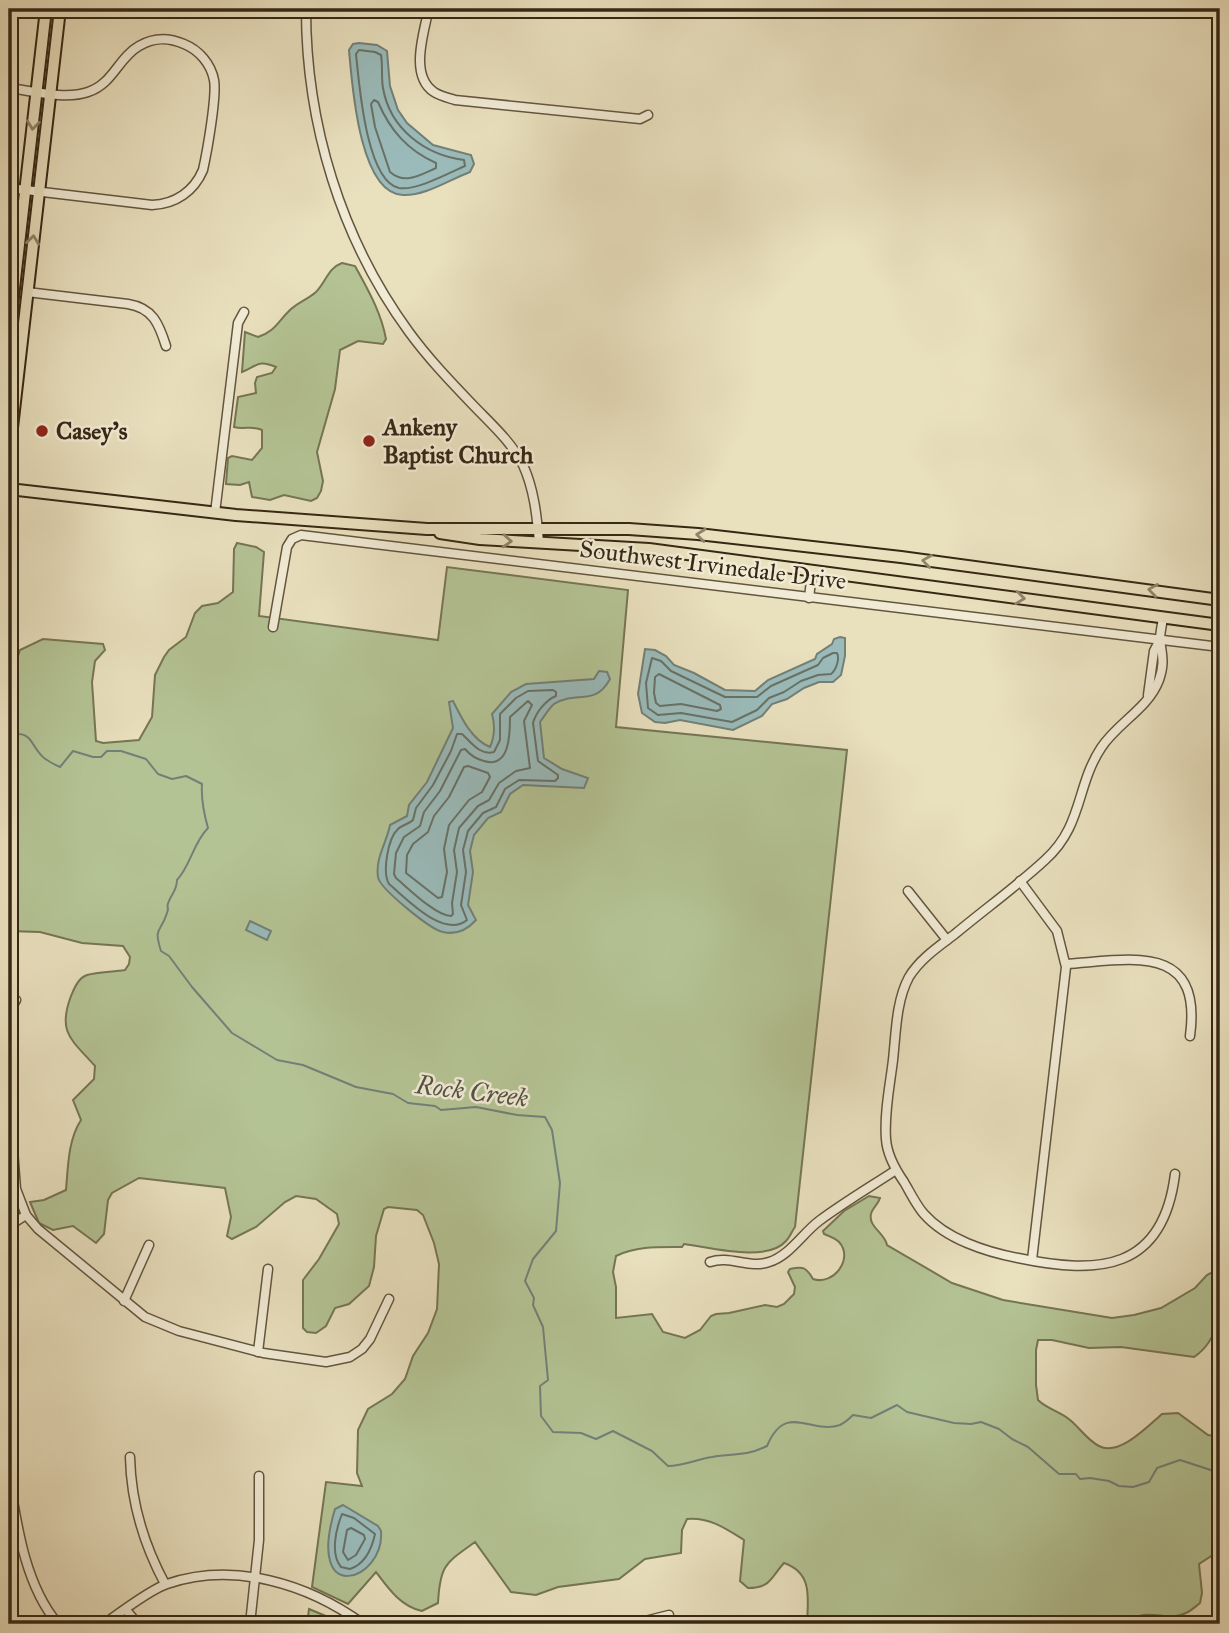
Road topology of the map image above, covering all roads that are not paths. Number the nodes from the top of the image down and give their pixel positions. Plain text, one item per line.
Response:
1 (46, 9) edge
2 (60, 9) edge
3 (306, 9) edge
4 (428, 12) dead end
5 (9, 88) edge
6 (37, 92) junction
7 (51, 93) junction
8 (648, 115) dead end
9 (9, 188) edge
10 (26, 190) junction
11 (39, 192) junction
12 (27, 292) junction
13 (244, 312) dead end
14 (9, 332) edge
15 (166, 346) dead end
16 (9, 454) edge
17 (9, 489) edge
18 (215, 513) junction
19 (427, 529) junction
20 (538, 530) junction
21 (539, 543) junction
22 (812, 572) junction
23 (809, 598) junction
24 (1220, 600) edge
25 (1163, 618) junction
26 (1220, 625) edge
27 (274, 627) dead end
28 (1160, 640) junction
29 (1220, 647) edge
30 (1020, 881) junction
31 (908, 891) dead end
32 (947, 940) junction
33 (1066, 964) junction
34 (16, 1000) dead end
35 (9, 1013) edge
36 (1189, 1036) dead end
37 (9, 1098) edge
38 (896, 1170) junction
39 (1175, 1174) dead end
40 (26, 1215) junction
41 (9, 1226) edge
42 (149, 1245) dead end
43 (1032, 1260) junction
44 (710, 1262) dead end
45 (268, 1269) dead end
46 (389, 1299) dead end
47 (124, 1301) junction
48 (258, 1352) junction
49 (130, 1457) dead end
50 (9, 1476) edge
51 (259, 1476) dead end
52 (255, 1578) junction
53 (165, 1584) junction
54 (126, 1610) junction
55 (669, 1615) dead end
56 (107, 1623) edge
57 (58, 1624) edge
58 (138, 1624) edge
59 (250, 1624) edge
60 (363, 1624) edge
61 (643, 1624) edge

1 - 6 main road
2 - 7 main road
3 - 20 street
4 - 8 street
5 - 6 street
6 - 7 street
6 -> 10 main road
7 - 11 main road
7 - 11 street
9 - 10 street
10 - 11 street
10 - 14 main road
12 -> 11 main road
12 - 15 street
12 - 16 main road
13 - 18 street
17 - 18 main road, Southwest Irvinedale Drive
18 - 19 main road, Southwest Irvinedale Drive
19 - 20 main road, Southwest Irvinedale Drive
19 -> 21 main road, Southwest Irvinedale Drive
20 - 21 street
24 -> 20 main road, Southwest Irvinedale Drive
21 - 22 main road, Southwest Irvinedale Drive
22 - 23 street
22 -> 25 main road, Southwest Irvinedale Drive
23 - 27 street, Southwest Irvinedale Drive
23 - 28 street, Southwest Irvinedale Drive
25 - 26 main road, Southwest Irvinedale Drive
25 - 28 street
28 - 29 street, Southwest Irvinedale Drive
28 - 30 street
30 - 32 street
30 - 33 street
31 - 32 street
32 - 38 street
33 - 36 street
33 - 43 street
34 - 35 street
37 - 40 street
38 - 43 street
38 - 44 street
39 - 43 street
40 - 41 street
40 - 47 street
42 - 47 street
45 - 48 street
46 - 48 street
47 - 48 street
49 - 53 street
50 - 57 street
51 - 52 street
52 - 53 street
52 - 59 street
52 - 60 street
53 - 54 street
54 - 56 street
54 - 58 street
55 - 61 street

